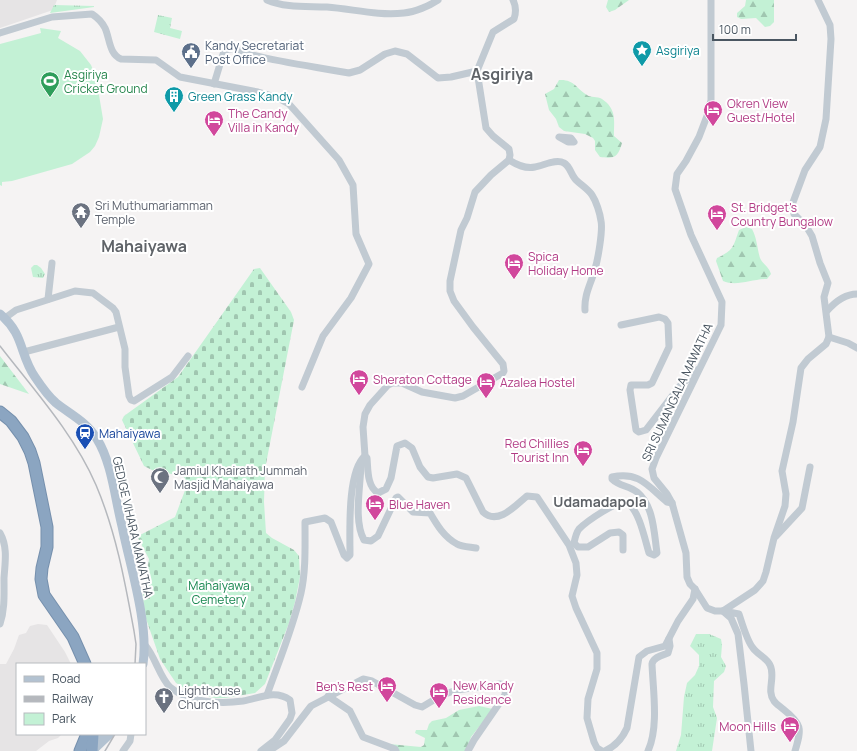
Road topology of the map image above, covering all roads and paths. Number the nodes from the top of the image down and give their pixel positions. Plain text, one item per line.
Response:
1 (266, 0) edge
2 (438, 0) edge
3 (513, 0) edge
4 (711, 0) edge
5 (818, 0) edge
6 (0, 34) edge
7 (477, 71) junction
8 (214, 84) junction
9 (509, 160) junction
10 (52, 263) dead end
11 (857, 294) edge
12 (48, 299) junction
13 (585, 310) dead end
14 (827, 312) junction
15 (2, 316) edge
16 (621, 325) dead end
17 (119, 327) junction
18 (829, 337) junction
19 (857, 348) edge
20 (24, 352) junction
21 (188, 356) dead end
22 (701, 366) junction
23 (302, 387) dead end
24 (0, 412) edge
25 (363, 458) junction
26 (810, 467) dead end
27 (672, 503) junction
28 (0, 533) edge
29 (774, 538) junction
30 (476, 548) dead end
31 (622, 550) dead end
32 (695, 589) junction
33 (723, 611) junction
34 (0, 623) edge
35 (669, 639) junction
36 (145, 645) junction
37 (85, 663) edge
38 (143, 663) edge
39 (267, 695) junction
40 (328, 696) junction
41 (108, 735) edge
42 (131, 735) edge
43 (93, 741) edge
44 (81, 751) edge
45 (123, 751) edge
46 (261, 751) edge
47 (269, 751) edge
48 (396, 751) edge
49 (468, 751) edge
50 (604, 751) edge
51 (648, 751) edge
52 (751, 751) edge
53 (795, 751) edge

1 - 2 street
3 - 7 street
4 - 22 street, SRI SUMANGALA MAWATHA
5 - 14 street
6 - 8 street
7 - 8 street
7 - 9 street
8 - 23 street
9 - 13 street
9 - 25 street
10 - 12 street
11 - 14 street
12 - 15 street
12 - 17 street
14 - 18 street
15 - 20 main road, GEDIGE VIHARA MAWATHA
16 - 22 street
17 - 20 street
17 - 21 street
18 - 19 street
18 - 29 street
20 - 36 main road, GEDIGE VIHARA MAWATHA
22 - 27 street, SRI SUMANGALA MAWATHA
24 - 37 highway
25 - 30 street
25 - 39 street
25 - 50 street
26 - 29 street
27 - 31 street
27 - 32 street, SRI SUMANGALA MAWATHA
28 - 34 street
29 - 33 street
32 - 33 street, SRI SUMANGALA MAWATHA
32 - 35 street
33 - 52 street
33 - 53 street, SRI SUMANGALA MAWATHA
35 - 50 street
35 - 51 street
36 - 38 main road, GEDIGE VIHARA MAWATHA
36 - 39 street
39 - 46 street
40 - 47 street
40 - 48 street
40 - 49 street
41 - 43 main road
42 - 45 street
43 - 44 highway

